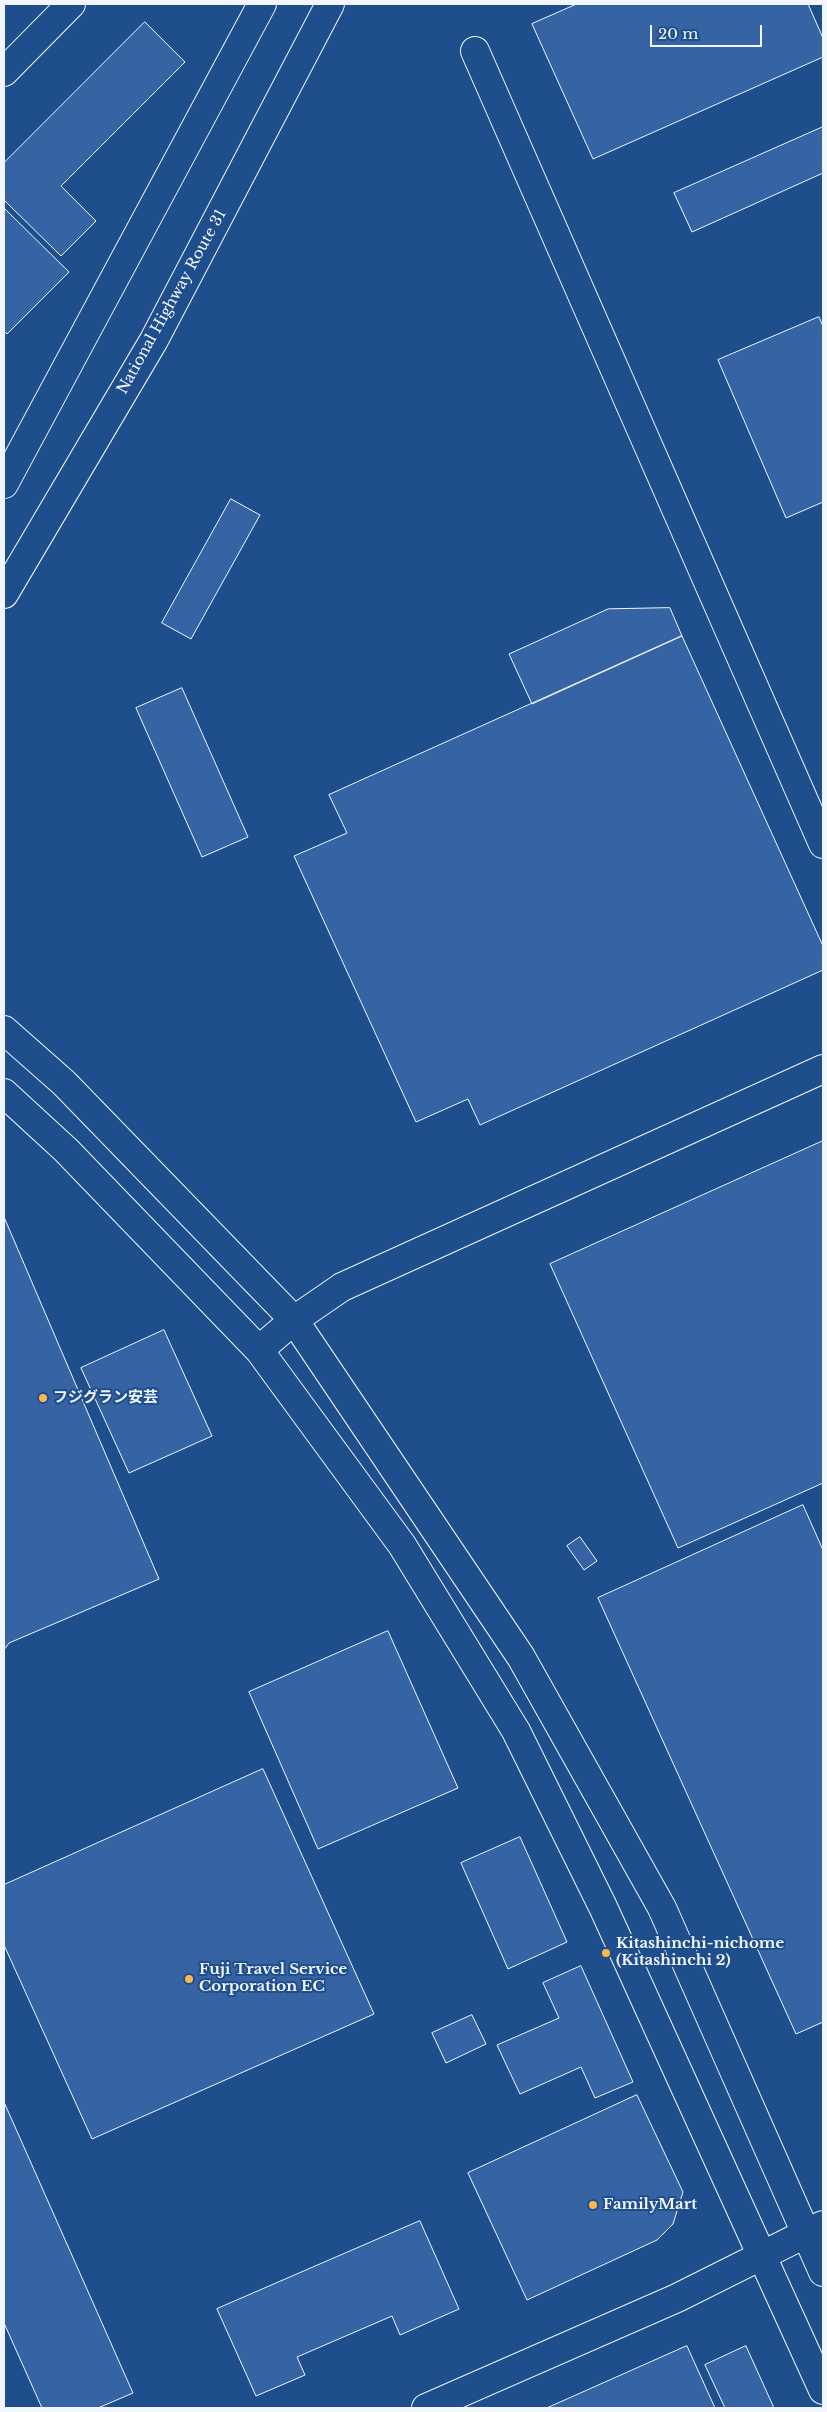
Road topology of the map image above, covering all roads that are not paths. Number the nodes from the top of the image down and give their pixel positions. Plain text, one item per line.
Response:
1 (71, 4) edge
2 (262, 4) edge
3 (330, 4) edge
4 (475, 51) dead end
5 (4, 72) edge
6 (4, 484) edge
7 (4, 594) edge
8 (823, 844) edge
9 (4, 1030) edge
10 (823, 1069) edge
11 (4, 1093) edge
12 (294, 1320) junction
13 (259, 1350) junction
14 (814, 2229) edge
15 (761, 2255) junction
16 (823, 2272) edge
17 (823, 2390) edge
18 (426, 2408) edge

1 - 5 main road
2 - 6 main road
3 - 7 main road, National Highway Route 31
4 - 8 main road
9 - 12 main road
10 - 12 main road
11 - 13 main road
12 - 13 main road
12 - 14 main road
13 - 15 main road
14 - 15 main road
14 - 16 main road
15 - 17 main road
15 - 18 main road

